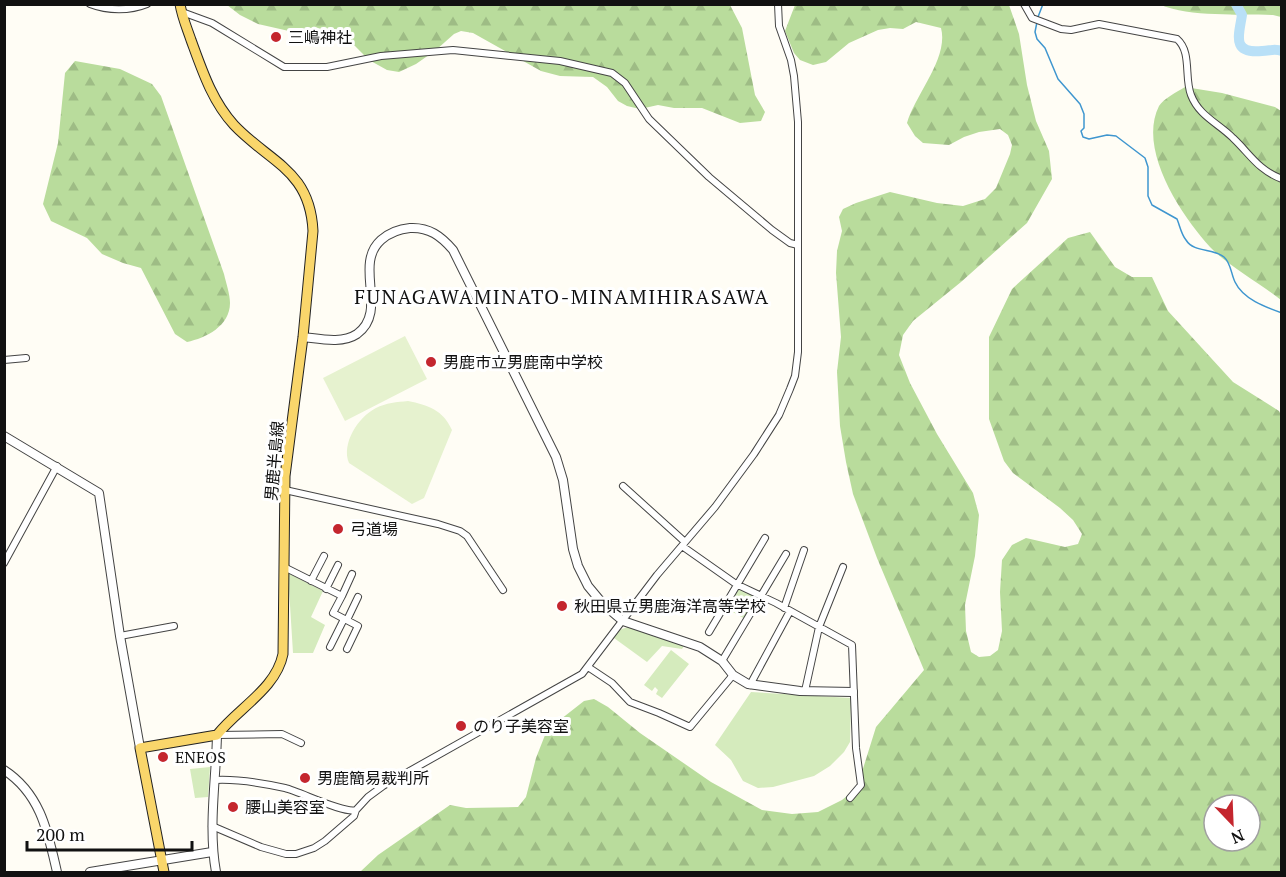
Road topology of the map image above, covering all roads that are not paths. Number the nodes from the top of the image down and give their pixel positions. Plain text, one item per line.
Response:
1 (90, 4) edge
2 (147, 4) edge
3 (778, 4) edge
4 (1024, 4) edge
5 (181, 8) edge
6 (1281, 179) edge
7 (798, 245) junction
8 (303, 337) junction
9 (26, 358) dead end
10 (4, 360) edge
11 (4, 436) edge
12 (14, 442) junction
13 (4, 447) edge
14 (57, 466) junction
15 (623, 486) dead end
16 (285, 490) junction
17 (765, 538) dead end
18 (684, 544) junction
19 (804, 550) dead end
20 (786, 554) dead end
21 (324, 556) dead end
22 (4, 563) edge
23 (338, 565) dead end
24 (284, 567) junction
25 (843, 567) dead end
26 (352, 574) dead end
27 (311, 581) junction
28 (736, 584) junction
29 (326, 589) junction
30 (503, 590) dead end
31 (342, 596) junction
32 (761, 596) junction
33 (358, 597) dead end
34 (787, 609) junction
35 (346, 620) junction
36 (623, 621) junction
37 (174, 626) dead end
38 (819, 627) junction
39 (709, 632) dead end
40 (120, 636) junction
41 (330, 647) dead end
42 (347, 649) dead end
43 (722, 661) junction
44 (588, 667) junction
45 (733, 675) junction
46 (750, 684) junction
47 (805, 692) junction
48 (853, 692) junction
49 (217, 735) junction
50 (301, 743) dead end
51 (140, 748) junction
52 (4, 770) edge
53 (216, 780) junction
54 (850, 798) dead end
55 (356, 810) junction
56 (212, 826) junction
57 (212, 852) junction
58 (163, 860) junction
59 (95, 872) edge
60 (57, 873) edge
61 (164, 873) edge
62 (216, 873) edge

1 - 2 street
3 - 7 street
4 - 6 street
5 - 7 street
5 - 8 main road, 男鹿半島線
7 - 18 street
8 - 16 main road, 男鹿半島線
8 - 36 street
9 - 10 street
11 - 12 street
12 - 13 street
12 - 14 street
14 - 22 street
14 - 40 street
15 - 18 street
16 - 24 main road, 男鹿半島線
16 - 30 street
17 - 28 street
18 - 28 street
18 - 36 street
19 - 34 street
20 - 32 street
21 - 27 street
23 - 29 street
24 - 27 street
24 - 49 main road, 男鹿半島線
25 - 38 street
26 - 31 street
27 - 29 street
28 - 32 street
28 - 39 street
29 - 31 street
31 - 35 street
32 - 34 street
32 - 43 street
33 - 35 street
34 - 38 street
34 - 46 street
35 - 41 street
35 - 42 street
36 - 43 street
36 - 44 street
37 - 40 street
38 - 47 street
38 - 48 street
40 - 51 street
43 - 45 street
44 - 45 street
44 - 55 street
45 - 46 street
46 - 47 street
47 - 48 street
48 - 54 street
49 - 50 street
49 - 51 main road
49 - 53 street
51 - 58 main road
52 - 60 street
53 - 55 street
53 - 56 street
55 - 56 street
56 - 57 street
57 - 58 street
57 - 62 street
58 - 59 street
58 - 61 main road

